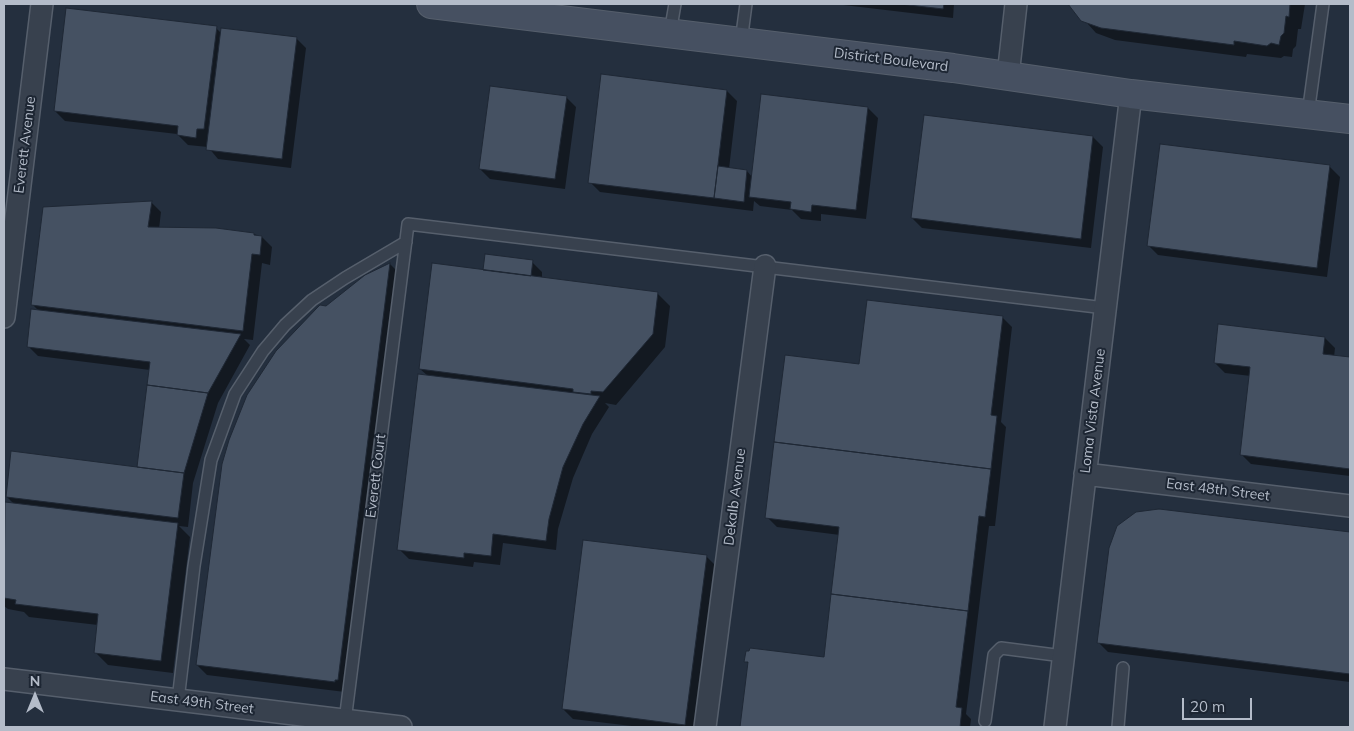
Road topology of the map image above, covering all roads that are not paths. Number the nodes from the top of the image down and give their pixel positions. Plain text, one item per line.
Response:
1 (42, 4) edge
2 (431, 4) edge
3 (675, 4) edge
4 (746, 4) edge
5 (1016, 4) edge
6 (1324, 4) edge
7 (670, 33) junction
8 (741, 42) junction
9 (1008, 76) junction
10 (1131, 94) junction
11 (1308, 114) junction
12 (1350, 119) edge
13 (406, 242) junction
14 (765, 266) junction
15 (1105, 308) junction
16 (4, 317) edge
17 (1085, 474) junction
18 (1350, 506) edge
19 (1063, 656) junction
20 (1123, 668) dead end
21 (4, 679) edge
22 (178, 700) junction
23 (985, 721) dead end
24 (345, 724) edge
25 (401, 727) edge
26 (705, 727) edge
27 (1055, 727) edge
28 (1118, 727) edge

1 - 16 street, Everett Avenue
2 - 7 main road, District Boulevard
3 - 7 lane
4 - 8 lane
5 - 9 street
6 - 11 lane
7 - 8 main road, District Boulevard
8 - 9 main road, District Boulevard
9 - 10 main road, District Boulevard
10 - 11 main road, District Boulevard
10 - 15 street, Loma Vista Avenue
11 - 12 main road, District Boulevard
13 - 14 lane, Everett Court
13 - 22 lane
13 - 24 lane, Everett Court
14 - 15 lane
14 - 26 street, Dekalb Avenue
15 - 17 street, Loma Vista Avenue
17 - 18 street, East 48th Street
17 - 19 street, Loma Vista Avenue
19 - 23 lane
19 - 27 street, Loma Vista Avenue
20 - 28 lane
21 - 22 street, East 49th Street
22 - 24 street, East 49th Street
24 - 25 street, East 49th Street

